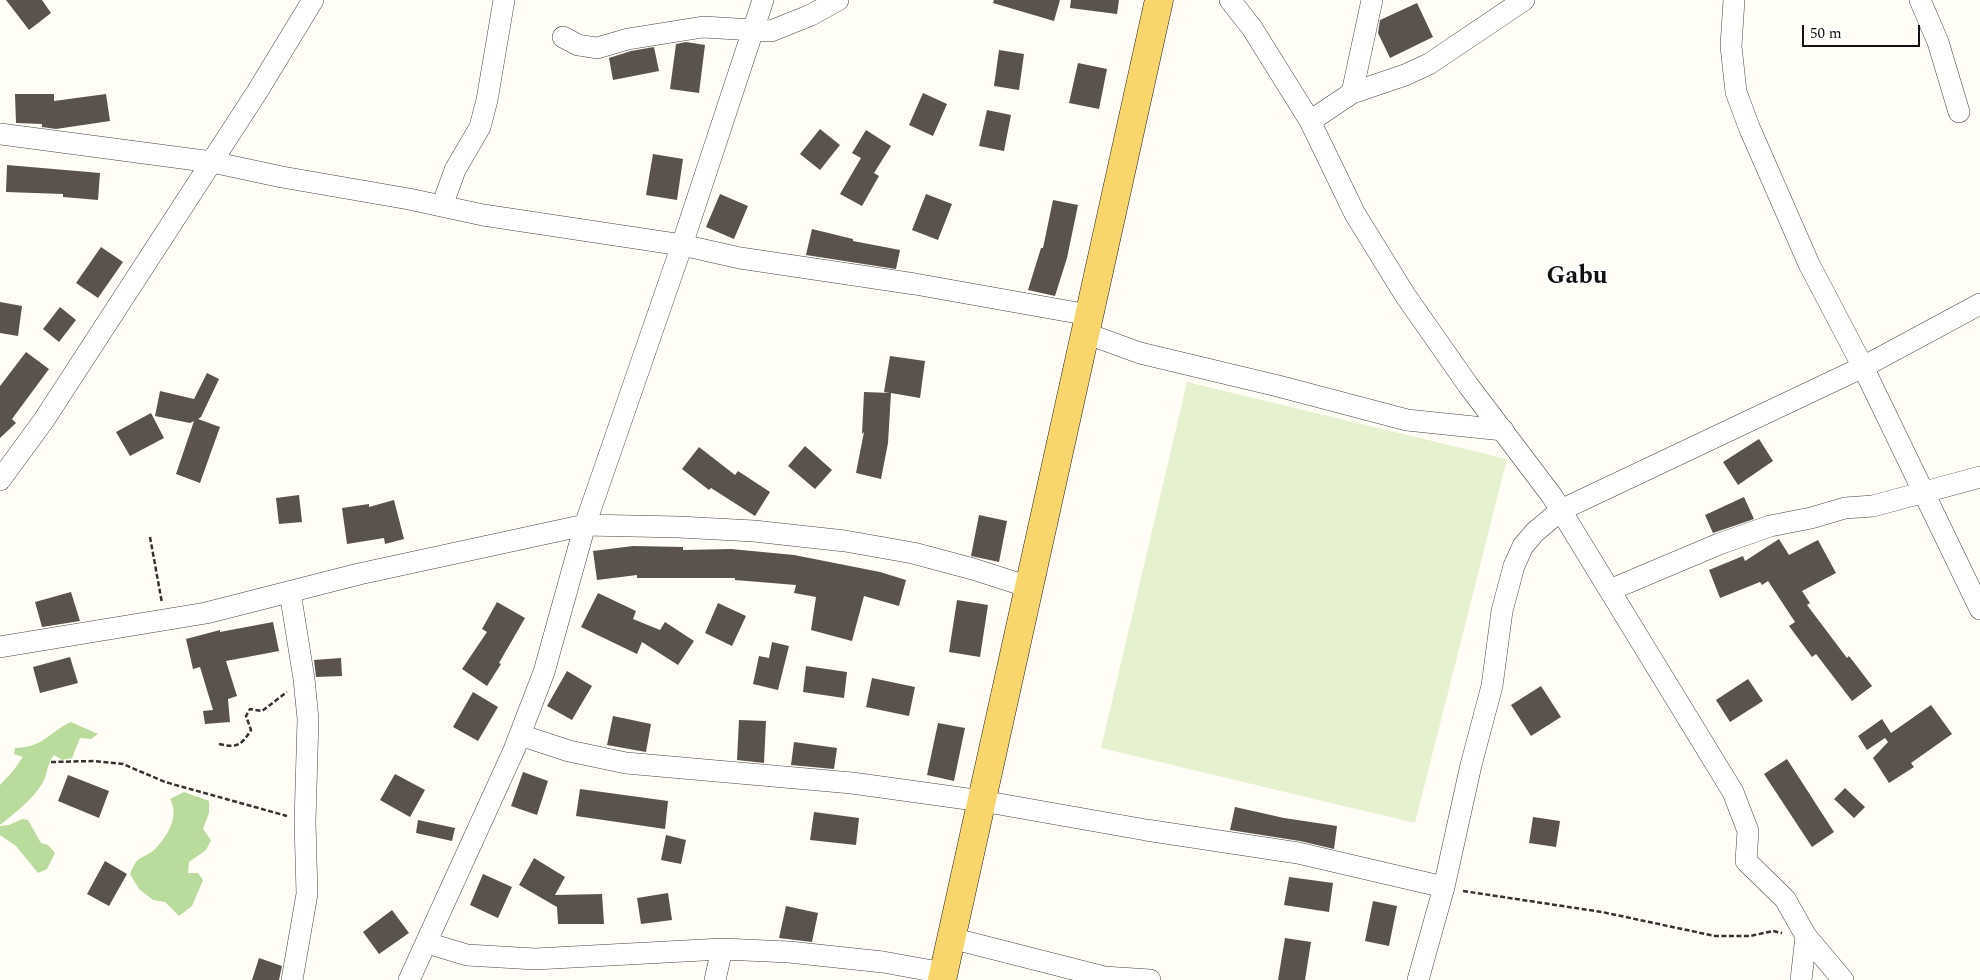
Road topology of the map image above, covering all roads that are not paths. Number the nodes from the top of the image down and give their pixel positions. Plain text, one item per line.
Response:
1 (313, 0) edge
2 (504, 0) edge
3 (764, 0) edge
4 (838, 0) edge
5 (1159, 0) edge
6 (1230, 0) edge
7 (1372, 0) edge
8 (1524, 0) edge
9 (1734, 0) edge
10 (1920, 0) edge
11 (754, 31) junction
12 (563, 37) dead end
13 (1352, 93) junction
14 (1959, 112) dead end
15 (1310, 121) junction
16 (0, 134) edge
17 (212, 162) junction
18 (442, 206) junction
19 (682, 245) junction
20 (1980, 304) edge
21 (1087, 324) junction
22 (1863, 367) junction
23 (1503, 430) junction
24 (1980, 477) edge
25 (0, 480) edge
26 (1924, 491) junction
27 (1561, 510) junction
28 (585, 526) junction
29 (1029, 587) junction
30 (1610, 590) junction
31 (290, 592) junction
32 (1980, 609) edge
33 (0, 648) edge
34 (520, 735) junction
35 (982, 801) junction
36 (1444, 888) junction
37 (1806, 936) junction
38 (951, 938) junction
39 (427, 943) junction
40 (722, 948) junction
41 (943, 976) edge
42 (292, 980) edge
43 (409, 980) edge
44 (715, 980) edge
45 (1150, 980) edge
46 (1418, 980) edge
47 (1801, 980) edge
48 (1843, 980) edge

1 - 17 street
2 - 18 street
3 - 11 street
4 - 11 street
5 - 21 main road
6 - 15 street
7 - 13 street
8 - 13 street
9 - 22 street
10 - 14 street
11 - 12 street
11 - 19 street
13 - 15 street
15 - 23 street
16 - 17 street
17 - 18 street
17 - 25 street
18 - 19 street
19 - 21 street
19 - 28 street
20 - 22 street
21 - 23 street
21 - 29 main road
22 - 26 street
22 - 27 street
23 - 27 street
24 - 26 street
26 - 30 street
26 - 32 street
27 - 30 street
27 - 36 street
28 - 29 street
28 - 31 street
28 - 34 street
29 - 35 main road
30 - 37 street
31 - 33 street
31 - 42 street
34 - 35 street
34 - 39 street
35 - 36 street
35 - 38 main road
36 - 46 street
37 - 47 street
37 - 48 street
38 - 41 main road
38 - 45 street
39 - 40 street
39 - 43 street
40 - 41 street
40 - 44 street

